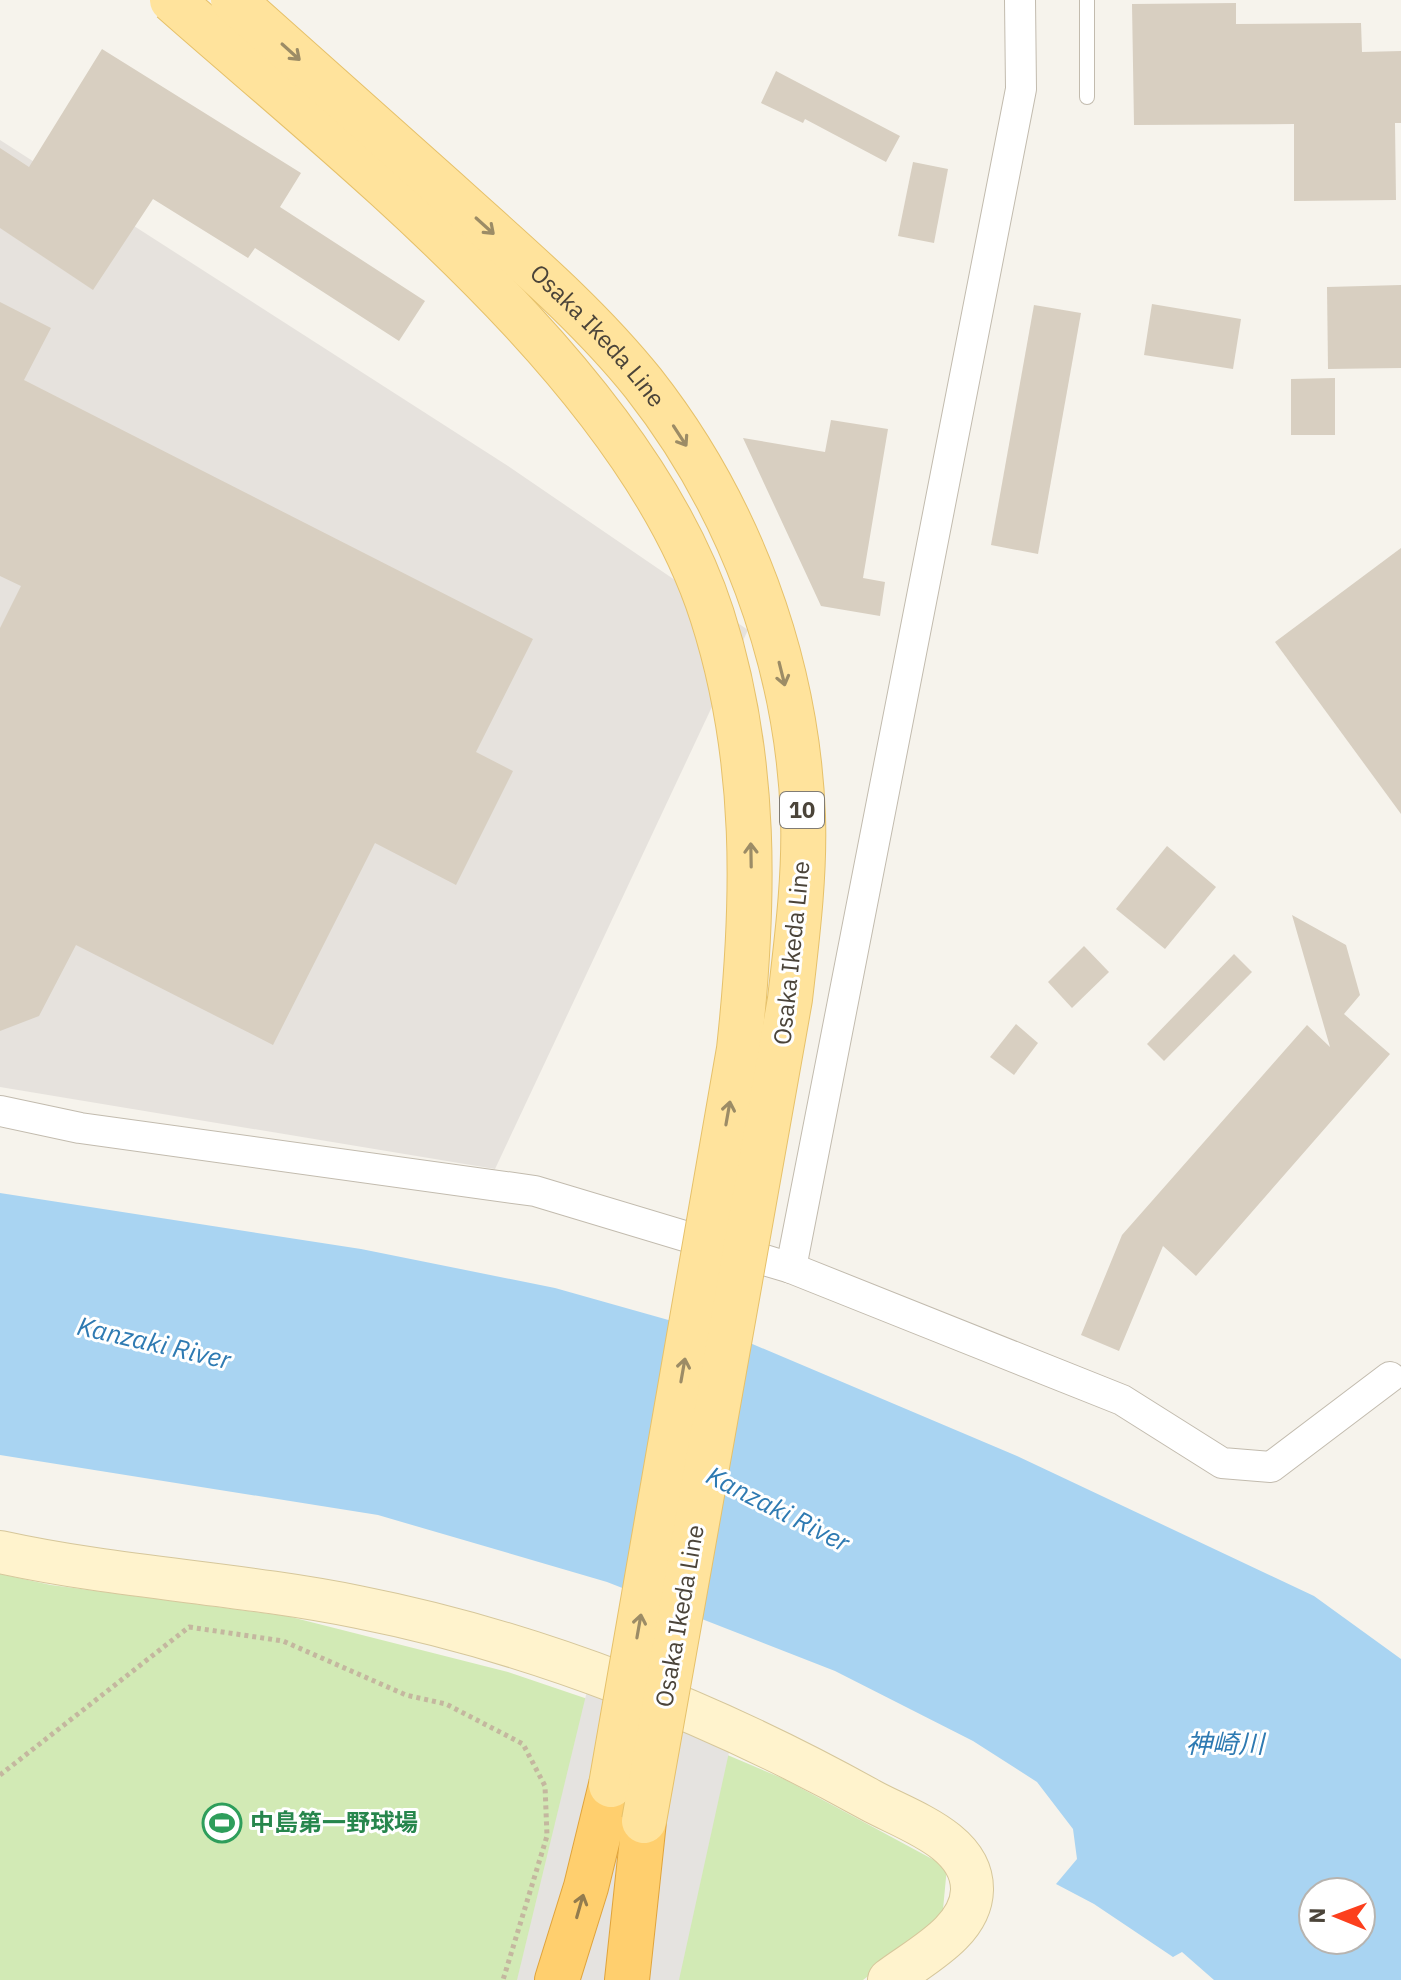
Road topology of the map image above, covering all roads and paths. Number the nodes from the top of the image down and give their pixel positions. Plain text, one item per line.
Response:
1 (172, 0) edge
2 (233, 0) edge
3 (1020, 0) edge
4 (1087, 0) edge
5 (1087, 97) dead end
6 (0, 1111) edge
7 (791, 1268) junction
8 (1397, 1378) edge
9 (0, 1552) edge
10 (0, 1775) edge
11 (611, 1785) joint
12 (644, 1821) joint
13 (503, 1980) edge
14 (557, 1980) edge
15 (627, 1980) edge
16 (889, 1980) edge

11 -> 1 main road, Osaka Ikeda Line / 10, bridge
2 -> 12 main road, Osaka Ikeda Line / 10, bridge
3 - 7 street
4 - 5 lane
6 - 7 street
7 - 8 street
9 - 16 street
10 - 13 path
14 -> 11 highway
12 - 15 highway

